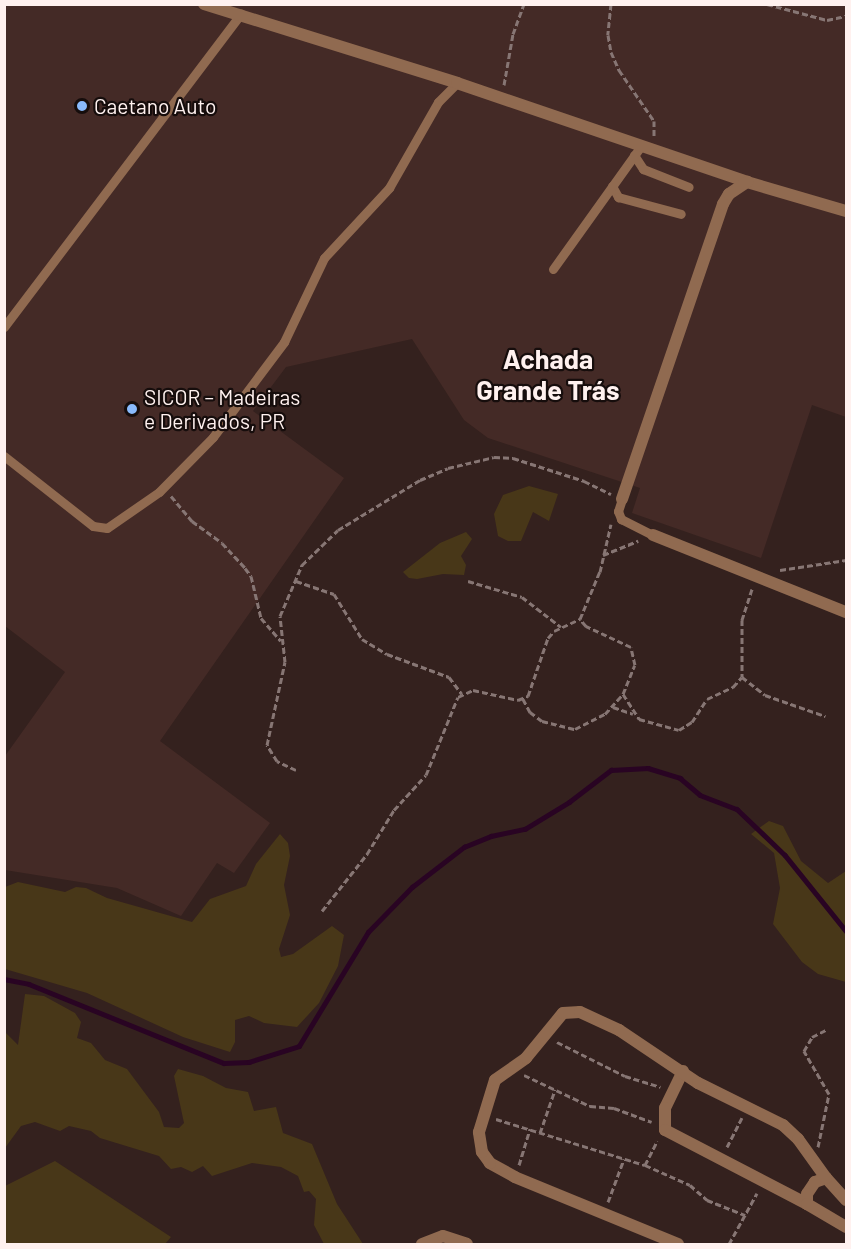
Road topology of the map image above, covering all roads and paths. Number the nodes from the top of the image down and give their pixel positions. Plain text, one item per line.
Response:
1 (204, 4) edge
2 (524, 4) edge
3 (611, 4) edge
4 (767, 4) edge
5 (241, 14) junction
6 (846, 16) edge
7 (457, 83) junction
8 (503, 99) junction
9 (642, 150) junction
10 (747, 182) junction
11 (612, 186) junction
12 (689, 187) dead end
13 (846, 211) edge
14 (681, 214) dead end
15 (553, 269) dead end
16 (4, 327) edge
17 (4, 456) edge
18 (165, 487) junction
19 (622, 499) junction
20 (612, 520) dead end
21 (653, 535) junction
22 (846, 560) edge
23 (600, 572) junction
24 (757, 574) junction
25 (296, 581) junction
26 (468, 581) dead end
27 (846, 612) edge
28 (580, 619) junction
29 (561, 627) junction
30 (281, 642) junction
31 (742, 677) junction
32 (462, 694) junction
33 (623, 694) junction
34 (523, 699) junction
35 (613, 706) junction
36 (633, 714) junction
37 (825, 716) dead end
38 (296, 770) dead end
39 (321, 911) dead end
40 (826, 1029) dead end
41 (548, 1031) junction
42 (511, 1070) junction
43 (683, 1071) junction
44 (555, 1090) junction
45 (672, 1092) junction
46 (747, 1109) junction
47 (483, 1114) junction
48 (664, 1127) junction
49 (530, 1130) junction
50 (540, 1133) junction
51 (721, 1158) junction
52 (624, 1159) junction
53 (814, 1159) junction
54 (645, 1165) junction
55 (515, 1177) junction
56 (826, 1178) junction
57 (764, 1180) junction
58 (846, 1200) edge
59 (807, 1204) junction
60 (605, 1212) junction
61 (745, 1215) junction
62 (846, 1227) edge
63 (422, 1245) edge
64 (467, 1245) edge
65 (678, 1245) edge
66 (729, 1245) edge

1 - 5 street
2 - 8 path
3 - 9 path
4 - 6 path
5 - 7 street
5 - 16 lane
7 - 8 street
7 - 18 lane
8 - 9 street
9 - 10 street
9 - 11 lane
9 - 12 lane
10 - 13 street
10 - 19 street
11 - 14 lane
11 - 15 lane
17 - 18 lane
18 - 30 path
19 - 21 lane
19 - 25 path
20 - 23 path
21 - 23 path
21 - 24 street
22 - 24 path
23 - 28 path
24 - 27 street
24 - 31 path
25 - 30 path
25 - 32 path
26 - 29 path
28 - 29 path
28 - 33 path
29 - 34 path
30 - 38 path
31 - 36 path
31 - 37 path
32 - 34 path
32 - 39 path
33 - 35 path
33 - 36 path
34 - 35 path
35 - 36 path
40 - 53 path
41 - 42 street
41 - 43 street
41 - 45 path
42 - 44 path
42 - 47 street
43 - 45 street
43 - 46 street
44 - 48 path
44 - 50 path
45 - 48 street
46 - 51 path
46 - 53 street
47 - 49 path
47 - 55 street
48 - 51 street
48 - 54 path
49 - 50 path
49 - 55 path
50 - 52 path
51 - 57 street
52 - 54 path
52 - 60 path
53 - 56 street
54 - 61 path
55 - 60 street
56 - 58 street
56 - 59 street
57 - 59 street
57 - 61 path
59 - 62 street
60 - 65 street
61 - 66 path
63 - 64 street

